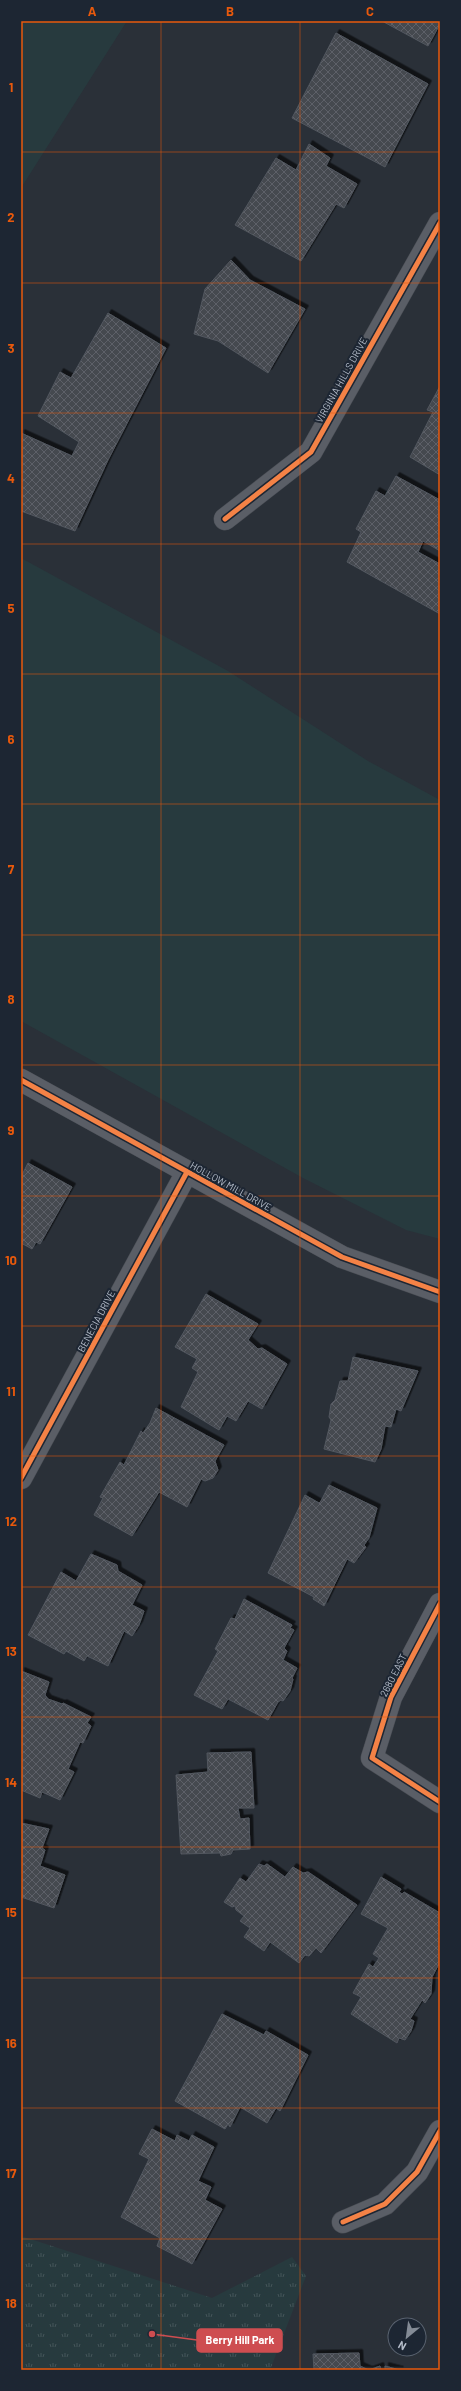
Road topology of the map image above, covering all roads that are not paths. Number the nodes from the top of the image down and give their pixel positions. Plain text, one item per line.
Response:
1 (440, 223) edge
2 (225, 519) dead end
3 (21, 1080) edge
4 (187, 1172) junction
5 (440, 1292) edge
6 (21, 1478) edge
7 (440, 1604) edge
8 (440, 1802) edge
9 (440, 2131) edge
10 (342, 2222) dead end

1 - 2 street, VIRGINIA HILLS DRIVE
3 - 4 street, HOLLOW MILL DRIVE
4 - 5 street, HOLLOW MILL DRIVE
4 - 6 street, BENECIA DRIVE
7 - 8 street, 2680 EAST
9 - 10 street

